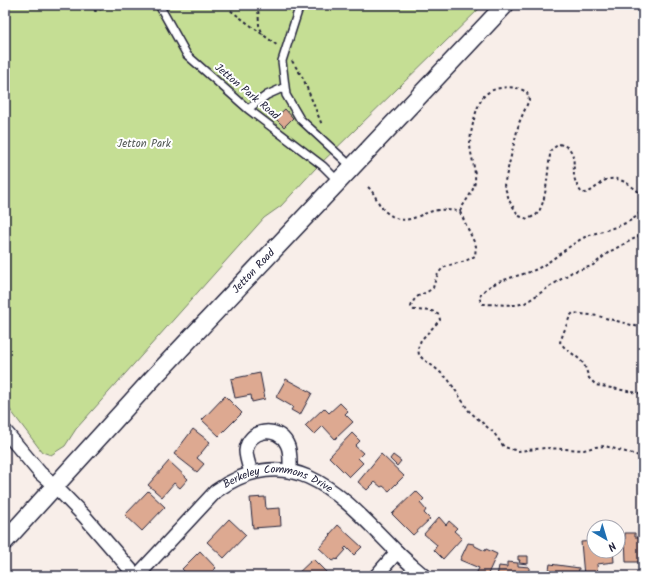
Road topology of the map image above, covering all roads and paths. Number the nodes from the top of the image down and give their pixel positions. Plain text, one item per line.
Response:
1 (91, 5) edge
2 (113, 5) edge
3 (159, 5) edge
4 (230, 5) edge
5 (258, 5) edge
6 (303, 5) edge
7 (505, 5) edge
8 (264, 36) junction
9 (285, 52) junction
10 (285, 87) junction
11 (248, 109) junction
12 (326, 129) dead end
13 (352, 167) junction
14 (339, 182) junction
15 (368, 187) dead end
16 (460, 211) junction
17 (643, 234) edge
18 (643, 327) edge
19 (643, 394) edge
20 (5, 431) edge
21 (643, 457) edge
22 (290, 471) junction
23 (250, 472) junction
24 (55, 486) junction
25 (5, 541) edge
26 (397, 552) junction
27 (137, 576) edge
28 (376, 576) edge
29 (424, 576) edge

1 - 2 path
3 - 11 lane, Jetton Park Road
4 - 8 path
5 - 8 path
6 - 9 lane, Jetton Park Road
7 - 13 street, Jetton Road
8 - 9 path
9 - 10 lane, Jetton Park Road
9 - 12 path
10 - 11 lane
10 - 13 lane, Jetton Park Road
11 - 14 lane, Jetton Park Road
13 - 14 street, Jetton Road
14 - 24 street, Jetton Road
15 - 16 path
16 - 17 path
16 - 21 path
18 - 19 path
20 - 24 street
22 - 23 street, Berkeley Commons Drive
22 - 23 street
22 - 26 street, Berkeley Commons Drive
23 - 27 street, Berkeley Commons Drive
24 - 25 street, Jetton Road
24 - 27 street
26 - 28 street
26 - 29 street, Berkeley Commons Drive

